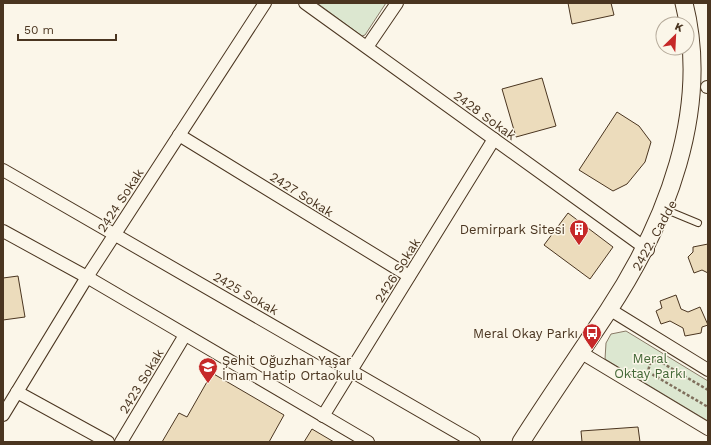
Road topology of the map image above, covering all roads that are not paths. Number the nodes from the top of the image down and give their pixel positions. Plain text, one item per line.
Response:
1 (265, 3) edge
2 (305, 3) edge
3 (397, 3) edge
4 (684, 3) edge
5 (367, 47) junction
6 (706, 99) edge
7 (179, 135) junction
8 (494, 139) junction
9 (3, 170) edge
10 (668, 211) junction
11 (698, 223) dead end
12 (3, 231) edge
13 (115, 234) junction
14 (648, 250) junction
15 (409, 276) junction
16 (87, 277) junction
17 (609, 309) junction
18 (185, 335) junction
19 (580, 352) junction
20 (351, 370) junction
21 (708, 370) edge
22 (17, 392) junction
23 (3, 415) edge
24 (323, 416) junction
25 (708, 429) edge
26 (108, 442) edge
27 (121, 442) edge
28 (368, 442) edge
29 (474, 442) edge
30 (520, 442) edge

1 - 7 street, 2424 Sokak
2 - 5 street, 2428 Sokak
3 - 5 street
4 - 6 street, 2422. Cadde
5 - 8 street, 2428 Sokak
6 - 10 street, 2422. Cadde
7 - 13 street, 2424 Sokak
7 - 15 street, 2427 Sokak
8 - 14 street, 2428 Sokak
8 - 15 street, 2426 Sokak
9 - 13 street, 2425 Sokak
10 - 11 lane
10 - 14 street, 2422. Cadde
12 - 16 street
13 - 16 street, 2424 Sokak
13 - 20 street, 2425 Sokak
14 - 17 street, 2422. Cadde
15 - 20 street, 2426 Sokak
16 - 18 street
16 - 22 street, 2424 Sokak
17 - 19 street, 2422. Cadde
17 - 21 street
18 - 24 street
18 - 27 street, 2423 Sokak
19 - 25 street
19 - 30 street, 2422. Cadde
20 - 24 street, 2426 Sokak
20 - 29 street, 2425 Sokak
22 - 23 street, 2424 Sokak
22 - 26 street
24 - 28 street

